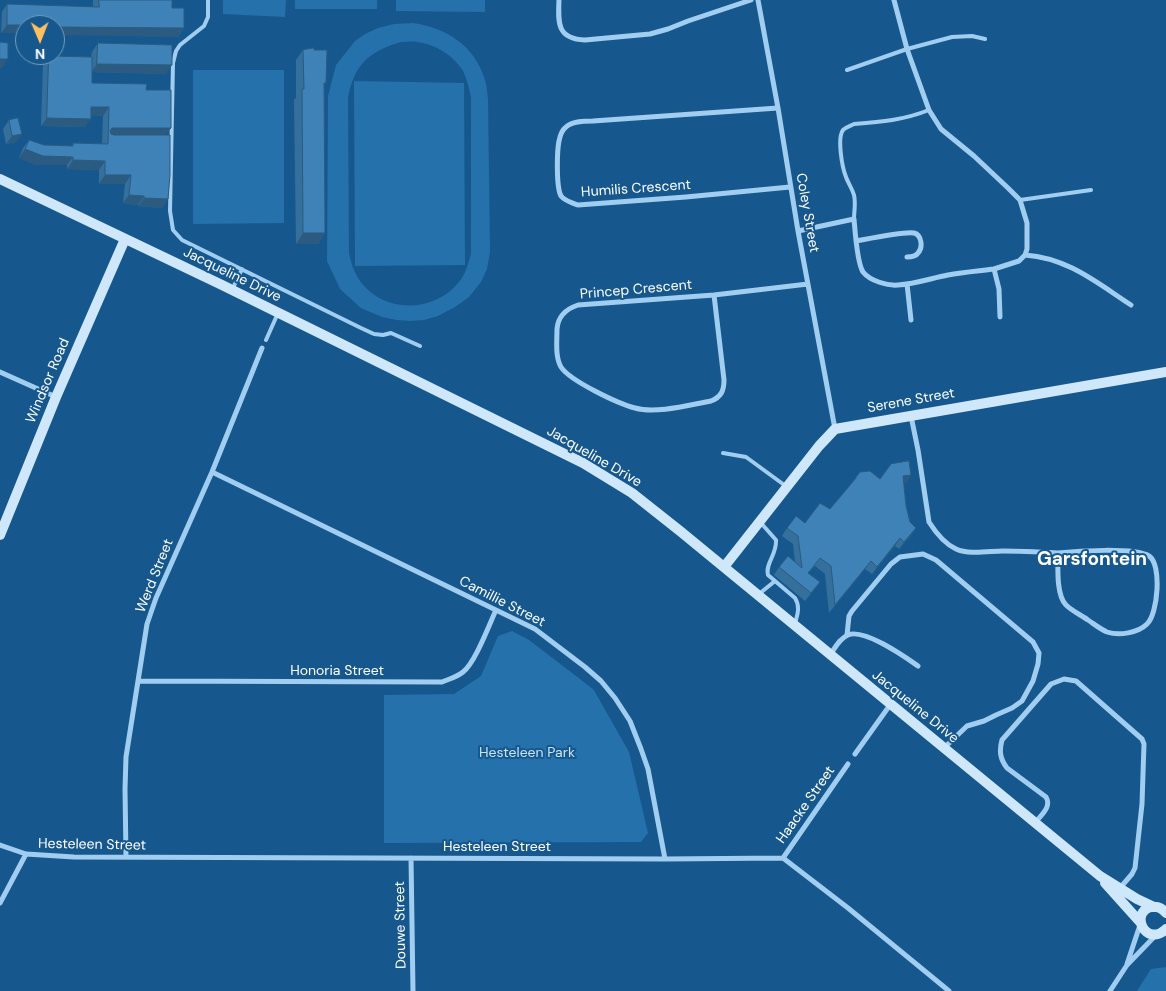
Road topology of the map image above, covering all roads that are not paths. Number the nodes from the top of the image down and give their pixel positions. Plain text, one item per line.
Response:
1 (208, 0) edge
2 (559, 0) edge
3 (751, 0) edge
4 (758, 0) edge
5 (894, 0) edge
6 (985, 39) dead end
7 (907, 49) junction
8 (847, 70) dead end
9 (778, 108) junction
10 (929, 110) junction
11 (0, 178) edge
12 (790, 187) junction
13 (1091, 190) dead end
14 (1020, 200) junction
15 (854, 219) junction
16 (798, 231) junction
17 (125, 239) junction
18 (856, 240) junction
19 (1025, 255) junction
20 (908, 257) dead end
21 (242, 269) junction
22 (994, 269) junction
23 (808, 284) junction
24 (907, 284) junction
25 (232, 290) junction
26 (714, 295) junction
27 (1132, 305) dead end
28 (278, 313) junction
29 (1000, 317) dead end
30 (911, 320) dead end
31 (266, 340) dead end
32 (420, 346) dead end
33 (262, 348) dead end
34 (0, 372) edge
35 (1166, 372) edge
36 (56, 397) junction
37 (911, 415) junction
38 (835, 429) junction
39 (723, 453) dead end
40 (212, 472) junction
41 (787, 487) junction
42 (760, 522) junction
43 (0, 535) edge
44 (1058, 553) junction
45 (724, 567) junction
46 (775, 581) junction
47 (757, 596) junction
48 (496, 610) junction
49 (794, 626) junction
50 (847, 635) junction
51 (829, 655) junction
52 (918, 666) dead end
53 (138, 681) junction
54 (890, 705) junction
55 (944, 749) junction
56 (855, 754) dead end
57 (848, 764) dead end
58 (1035, 823) junction
59 (0, 845) edge
60 (26, 854) junction
61 (126, 857) junction
62 (411, 858) junction
63 (783, 858) junction
64 (666, 859) junction
65 (1100, 876) junction
66 (1120, 888) junction
67 (0, 903) edge
68 (1154, 906) junction
69 (1166, 913) edge
70 (1141, 923) junction
71 (1162, 934) edge
72 (1127, 965) junction
73 (413, 991) edge
74 (949, 991) edge
75 (1110, 991) edge

1 - 21 lane
2 - 3 street
4 - 9 street, Coley Street
5 - 7 street
6 - 7 lane
7 - 8 lane
7 - 10 street
9 - 12 street, Coley Street
9 - 12 street, Humilis Crescent
10 - 14 street
10 - 15 lane
11 - 17 street, Jacqueline Drive
12 - 16 street, Coley Street
13 - 14 lane
14 - 19 street
15 - 16 street
15 - 18 street
16 - 23 street, Coley Street
17 - 25 street, Jacqueline Drive
17 - 36 street, Windsor Road
18 - 20 street
18 - 24 street
19 - 22 street
19 - 27 street
21 - 25 lane
21 - 32 lane
22 - 24 street
22 - 29 street
23 - 26 street, Princep Crescent
23 - 38 street, Coley Street
24 - 30 street
25 - 28 street, Jacqueline Drive
26 - 26 street, Princep Crescent
28 - 31 lane
28 - 45 street, Jacqueline Drive
33 - 40 street, Werd Street
34 - 36 street
35 - 37 street, Serene Street
36 - 43 street, Windsor Road
37 - 38 street, Serene Street
37 - 44 street
38 - 41 street
39 - 41 lane
40 - 48 street, Camillie Street
40 - 53 street, Werd Street
41 - 42 street
42 - 45 street
42 - 46 lane
44 - 44 street
45 - 47 street, Jacqueline Drive
46 - 47 lane
46 - 49 lane
47 - 49 street, Jacqueline Drive
48 - 53 street, Honoria Street
48 - 64 street, Camillie Street
49 - 51 street, Jacqueline Drive
50 - 51 street
50 - 52 street
50 - 55 street
51 - 54 street, Jacqueline Drive
53 - 61 street, Werd Street
54 - 55 street, Jacqueline Drive
54 - 56 street
55 - 58 street, Jacqueline Drive
57 - 63 street, Haacke Street
58 - 65 street, Jacqueline Drive
58 - 66 street
59 - 60 street, Hesteleen Street
60 - 61 street, Hesteleen Street
60 - 67 street
61 - 62 street, Hesteleen Street
62 - 64 street, Hesteleen Street
62 - 73 street, Douwe Street
63 - 64 street, Hesteleen Street
63 - 74 street
65 - 66 street, Jacqueline Drive
65 - 70 street, Jacqueline Drive
66 - 68 street, Jacqueline Drive
68 - 69 street, Jacqueline Drive
68 - 70 street
70 - 71 street, Jacqueline Drive
70 - 72 street
71 - 72 street
72 - 75 street

